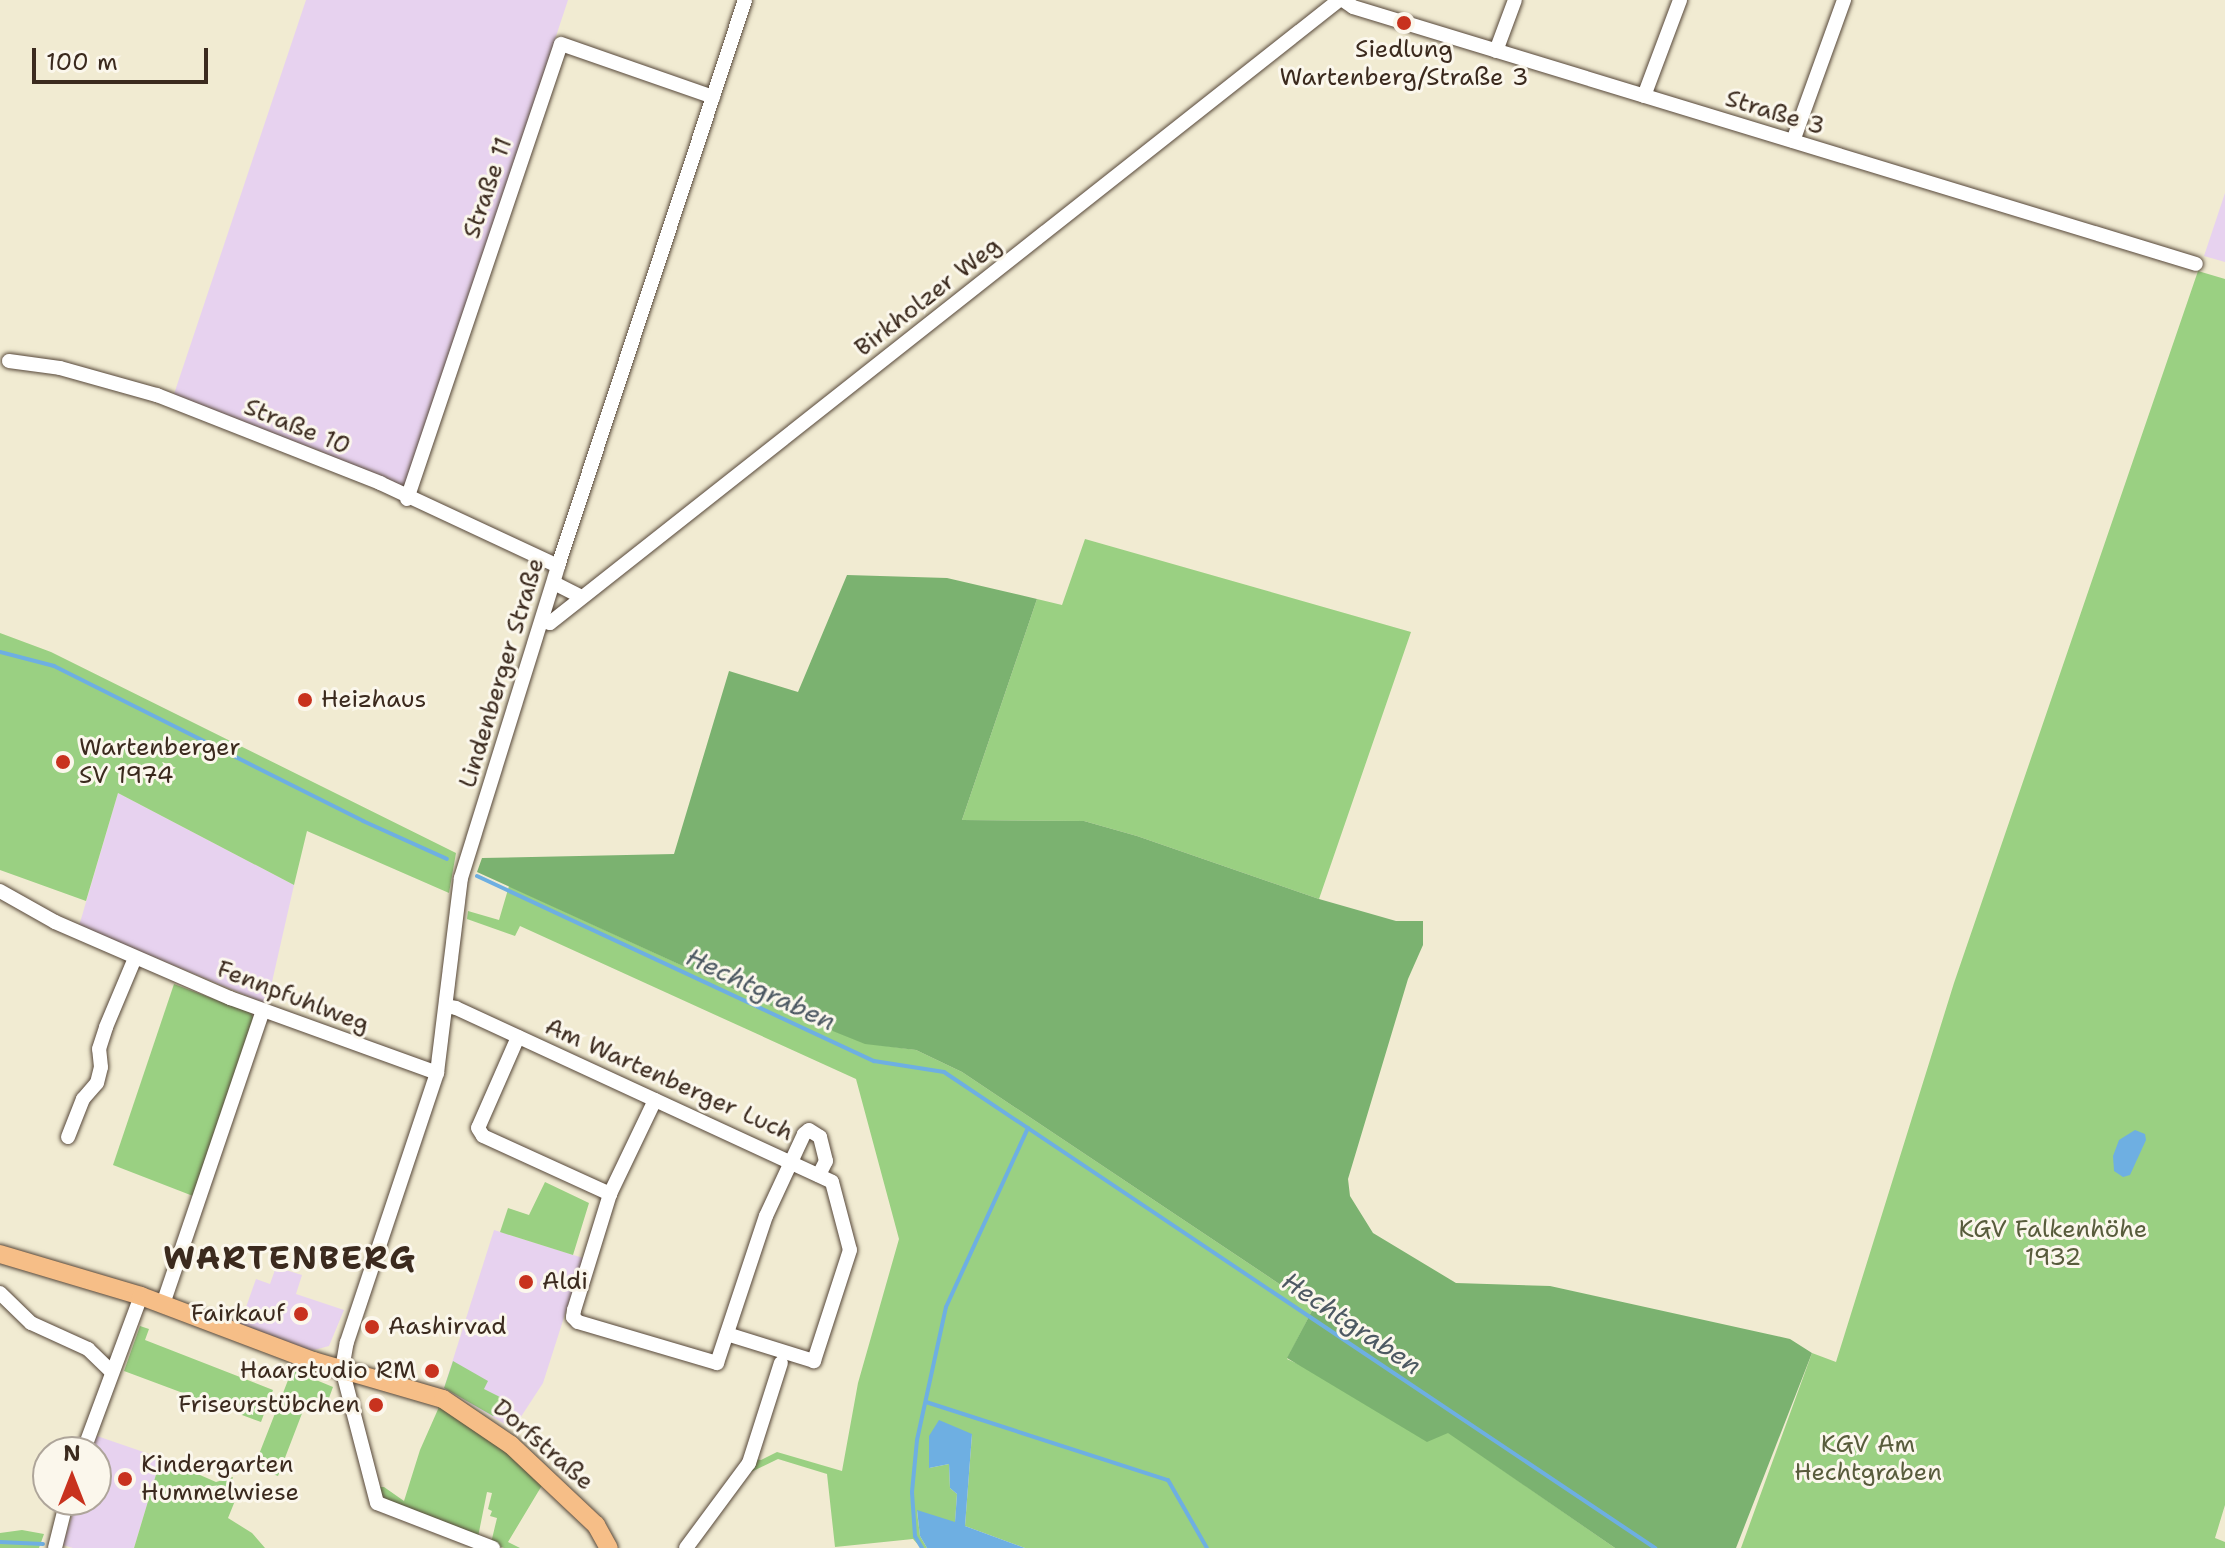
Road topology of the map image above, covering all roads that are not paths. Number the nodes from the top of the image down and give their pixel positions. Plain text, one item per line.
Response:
1 (745, 0) edge
2 (1341, 0) edge
3 (1515, 0) edge
4 (1680, 0) edge
5 (1844, 0) edge
6 (1496, 51) junction
7 (1644, 96) junction
8 (713, 97) junction
9 (1793, 141) junction
10 (2196, 264) dead end
11 (9, 361) dead end
12 (407, 499) junction
13 (558, 566) junction
14 (554, 583) junction
15 (582, 597) junction
16 (542, 621) junction
17 (0, 891) edge
18 (135, 958) junction
19 (446, 1006) junction
20 (263, 1011) junction
21 (518, 1037) junction
22 (437, 1073) junction
23 (655, 1100) junction
24 (68, 1137) dead end
25 (791, 1161) junction
26 (819, 1175) junction
27 (610, 1194) junction
28 (0, 1254) edge
29 (0, 1293) edge
30 (141, 1296) junction
31 (163, 1304) junction
32 (727, 1334) junction
33 (122, 1344) junction
34 (88, 1349) junction
35 (781, 1363) dead end
36 (342, 1369) junction
37 (111, 1371) junction
38 (89, 1436) edge
39 (63, 1516) edge
40 (610, 1547) edge
41 (55, 1548) edge
42 (493, 1548) edge
43 (686, 1548) edge

1 - 8 street, Lindenberger Straße
2 - 6 street, Straße 3
2 - 15 street, Birkholzer Weg
3 - 6 street
4 - 7 street
5 - 9 street
6 - 7 street, Straße 3
7 - 9 street, Straße 3
8 - 12 street, Straße 11
8 - 13 street, Lindenberger Straße
9 - 10 street, Straße 3
11 - 12 street, Straße 10
12 - 13 street, Straße 10
13 - 14 street, Lindenberger Straße
14 - 15 street
14 - 16 street, Lindenberger Straße
15 - 16 street, Birkholzer Weg
16 - 19 street, Lindenberger Straße
17 - 18 street, Fennpfuhlweg
18 - 20 street, Fennpfuhlweg
18 - 24 street
19 - 21 street, Am Wartenberger Luch
19 - 22 street, Lindenberger Straße
20 - 22 street, Fennpfuhlweg
20 - 31 street
21 - 23 street, Am Wartenberger Luch
21 - 27 street
22 - 36 street, Lindenberger Straße
23 - 25 street, Am Wartenberger Luch
23 - 27 street
25 - 26 street
25 - 26 street, Am Wartenberger Luch
25 - 32 street
26 - 32 street
27 - 32 street
28 - 30 main road, Dorfstraße
29 - 34 street
30 - 31 main road, Dorfstraße
30 - 33 street
31 - 36 main road, Dorfstraße
33 - 34 street
33 - 37 street
34 - 37 street
35 - 43 street
36 - 40 main road, Dorfstraße
36 - 42 street
37 - 38 street
39 - 41 street

